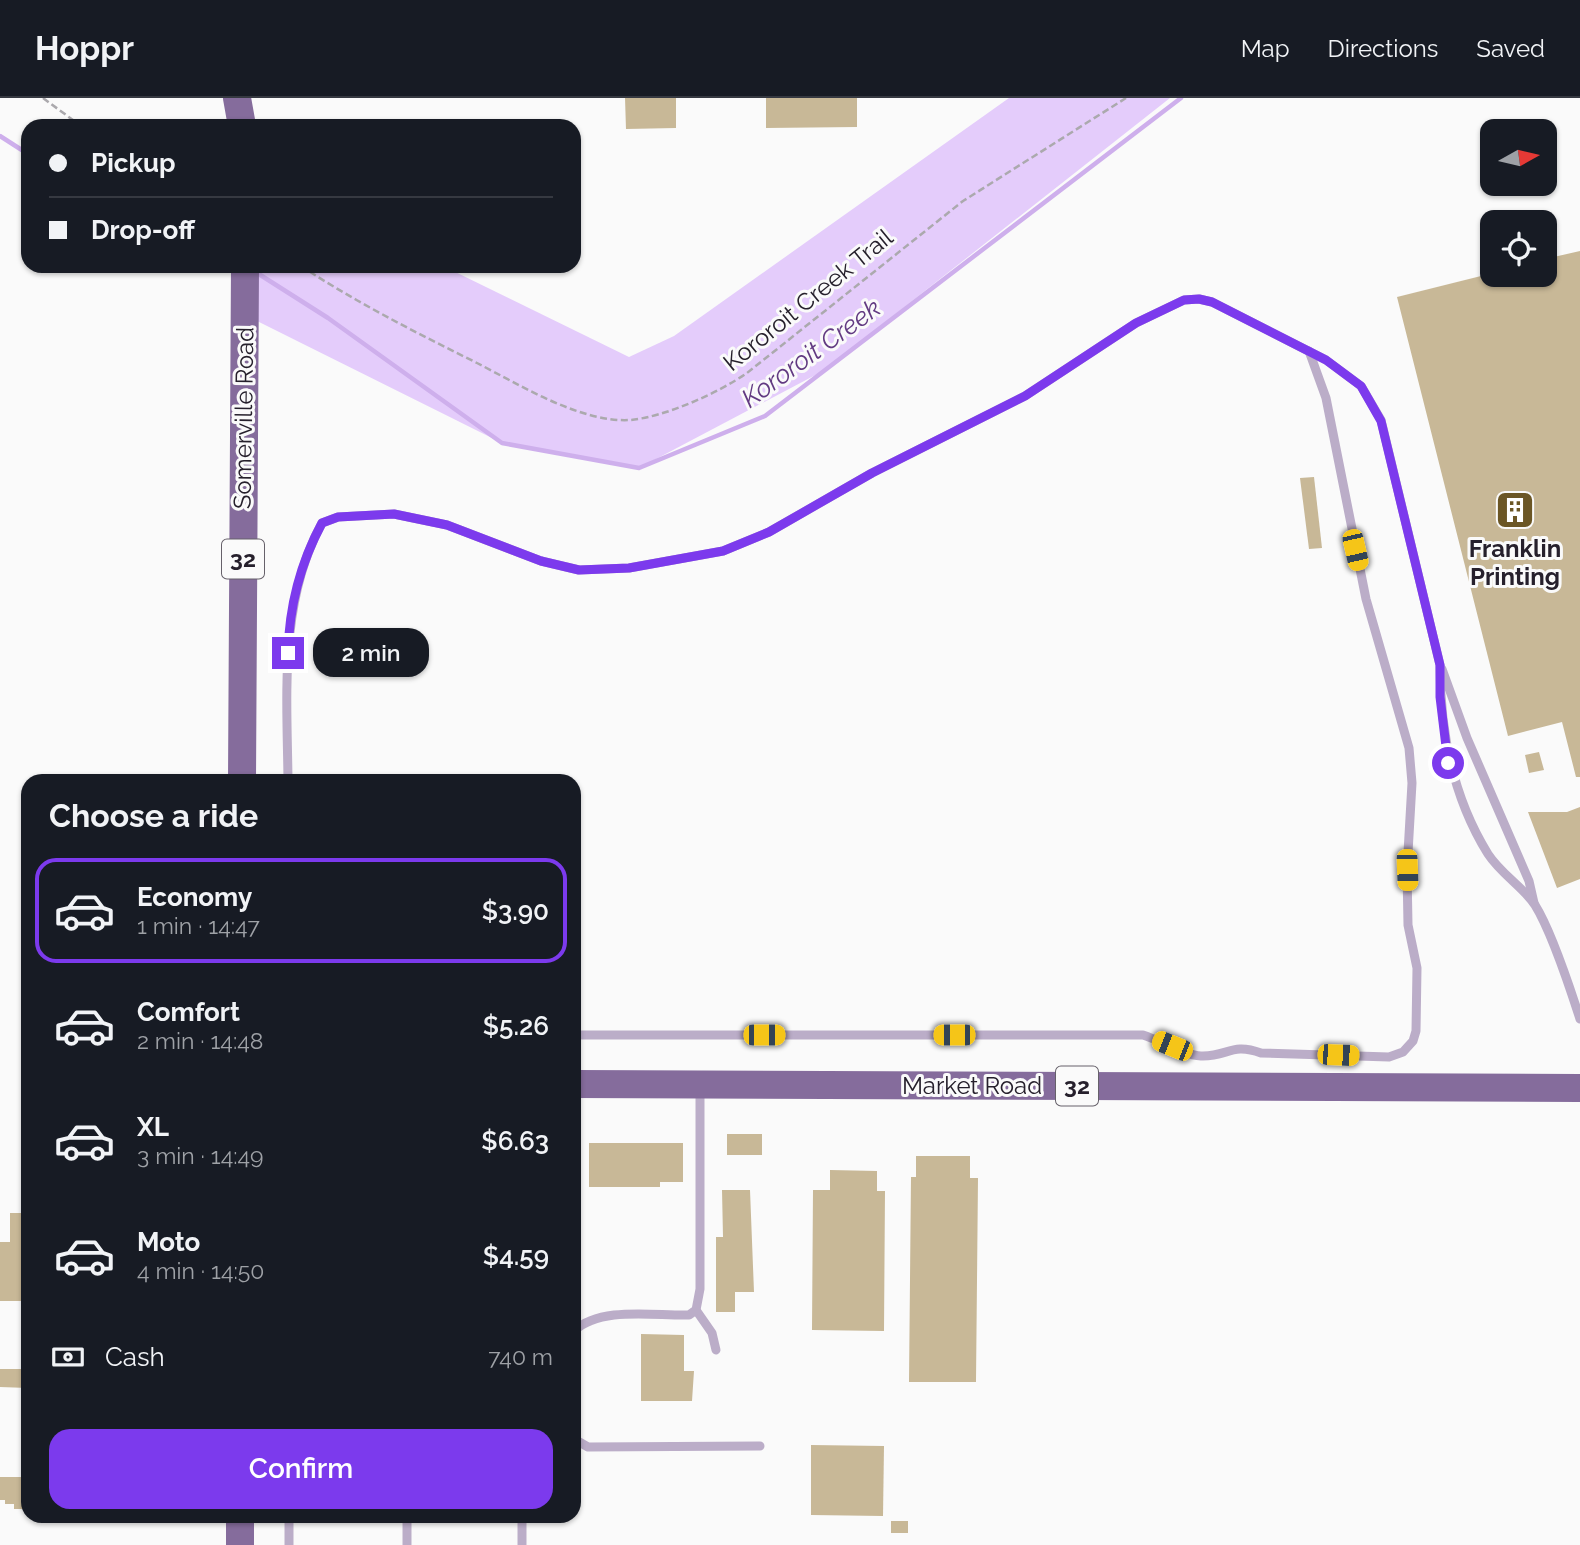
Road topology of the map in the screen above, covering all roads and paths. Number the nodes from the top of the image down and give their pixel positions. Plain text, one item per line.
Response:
1 (43, 98) edge
2 (237, 98) edge
3 (245, 98) edge
4 (1126, 98) edge
5 (72, 119) edge
6 (242, 119) edge
7 (244, 119) edge
8 (245, 273) edge
9 (312, 273) edge
10 (1310, 351) junction
11 (1440, 665) junction
12 (242, 774) edge
13 (288, 774) edge
14 (1534, 904) junction
15 (1580, 1019) edge
16 (581, 1035) edge
17 (581, 1084) edge
18 (700, 1086) junction
19 (1580, 1088) edge
20 (696, 1310) junction
21 (581, 1325) edge
22 (716, 1350) dead end
23 (581, 1443) edge
24 (760, 1446) dead end
25 (240, 1523) edge
26 (289, 1523) edge
27 (407, 1523) edge
28 (522, 1523) edge
29 (240, 1545) edge
30 (289, 1545) edge
31 (407, 1545) edge
32 (522, 1545) edge

1 - 5 path
2 - 6 main road
3 - 7 main road
4 - 9 path, Kororoit Creek Trail
8 - 12 main road, Somerville Road / 32
10 - 11 lane
10 - 13 lane
10 - 16 lane
11 - 14 lane
11 - 14 lane
14 - 15 lane
17 - 18 main road, Market Road / 32
18 - 19 main road, Market Road / 32
18 - 20 lane
20 - 21 lane
20 - 22 lane
23 - 24 lane
25 - 29 main road
26 - 30 lane
27 - 31 lane
28 - 32 lane

